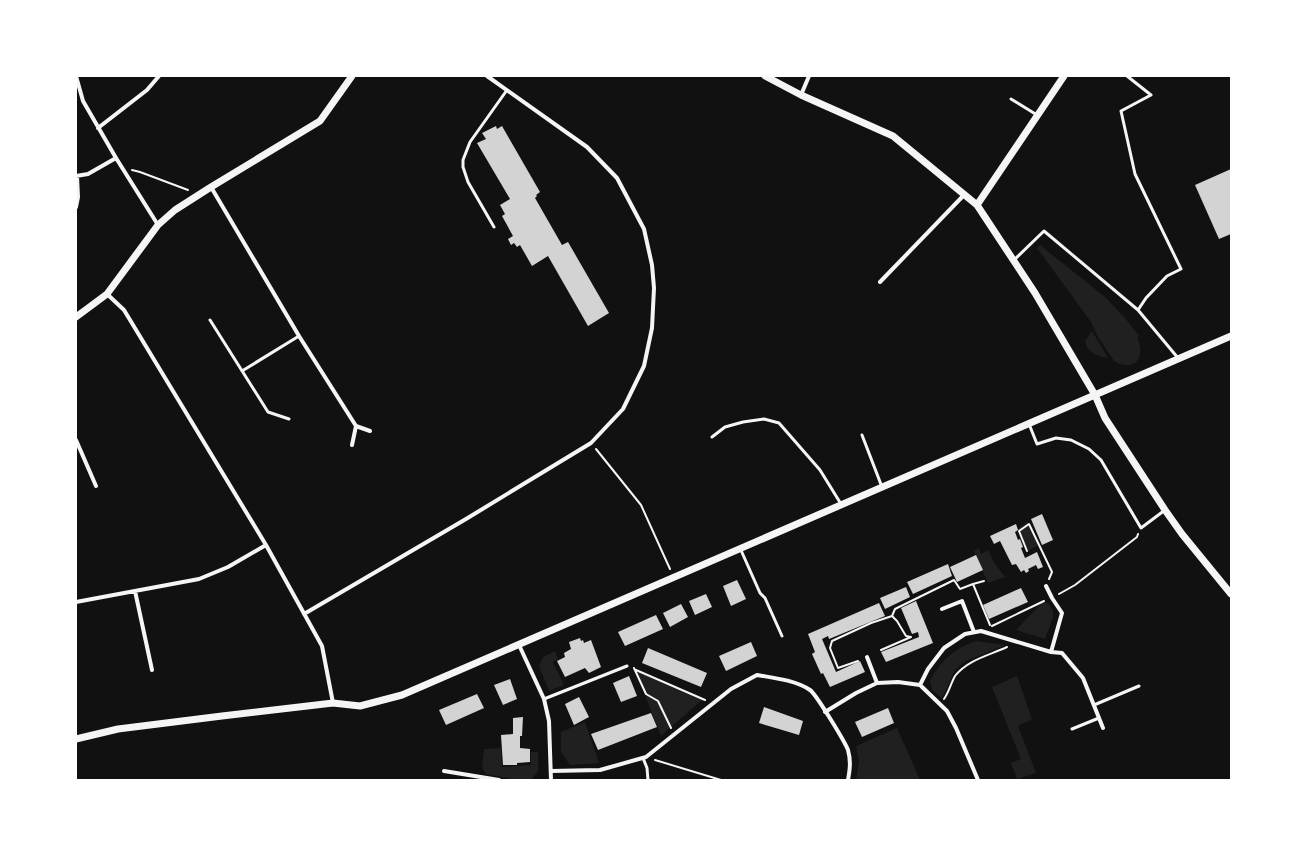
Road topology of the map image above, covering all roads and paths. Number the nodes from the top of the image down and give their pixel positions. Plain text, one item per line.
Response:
1 (76, 76) edge
2 (159, 76) edge
3 (352, 76) edge
4 (487, 76) edge
5 (765, 76) edge
6 (809, 76) edge
7 (1064, 76) edge
8 (1128, 76) edge
9 (507, 90) junction
10 (801, 95) junction
11 (1011, 99) dead end
12 (1037, 115) junction
13 (98, 128) junction
14 (116, 158) junction
15 (123, 168) junction
16 (76, 176) edge
17 (210, 186) junction
18 (964, 195) junction
19 (193, 197) junction
20 (977, 205) junction
21 (76, 207) edge
22 (158, 225) junction
23 (494, 227) dead end
24 (1013, 260) junction
25 (880, 282) dead end
26 (107, 294) junction
27 (1138, 310) junction
28 (76, 318) edge
29 (210, 320) dead end
30 (299, 336) junction
31 (1231, 336) edge
32 (1178, 358) junction
33 (242, 371) junction
34 (1095, 395) junction
35 (289, 419) dead end
36 (1029, 424) junction
37 (356, 426) junction
38 (370, 431) dead end
39 (862, 435) dead end
40 (712, 438) dead end
41 (76, 440) edge
42 (591, 443) junction
43 (352, 445) dead end
44 (96, 486) dead end
45 (882, 487) junction
46 (841, 504) junction
47 (1165, 510) junction
48 (1141, 528) junction
49 (266, 545) junction
50 (740, 548) junction
51 (1028, 551) dead end
52 (674, 577) junction
53 (984, 581) dead end
54 (972, 584) junction
55 (1046, 586) joint
56 (135, 591) junction
57 (1231, 594) edge
58 (1052, 598) junction
59 (76, 602) edge
60 (942, 609) dead end
61 (304, 614) junction
62 (892, 616) junction
63 (991, 626) junction
64 (981, 631) junction
65 (974, 632) junction
66 (782, 636) dead end
67 (1009, 640) junction
68 (519, 644) junction
69 (881, 650) dead end
70 (1052, 652) junction
71 (867, 657) dead end
72 (858, 661) dead end
73 (627, 666) joint
74 (152, 670) dead end
75 (635, 670) junction
76 (877, 683) junction
77 (920, 686) junction
78 (1138, 686) dead end
79 (544, 699) junction
80 (333, 703) junction
81 (941, 704) junction
82 (711, 705) junction
83 (1094, 705) junction
84 (825, 712) junction
85 (1099, 718) junction
86 (1103, 728) dead end
87 (1072, 729) dead end
88 (675, 735) junction
89 (76, 739) edge
90 (645, 758) junction
91 (444, 771) dead end
92 (551, 771) junction
93 (499, 780) edge
94 (551, 780) edge
95 (648, 780) edge
96 (721, 780) edge
97 (848, 780) edge
98 (978, 780) edge

1 - 13 street
2 - 13 street
3 - 17 street
4 - 9 street
5 - 10 street
6 - 10 street
7 - 12 street
8 - 27 lane
9 - 23 lane
9 - 42 street
10 - 18 street
11 - 12 lane
12 - 20 street
13 - 14 street
14 - 15 street
14 - 16 street
15 - 19 path
15 - 22 street
16 - 21 street
17 - 19 street
17 - 30 street
18 - 20 street
18 - 25 street
19 - 22 street
20 - 24 street
22 - 26 street
24 - 27 lane
24 - 34 street
26 - 28 street
26 - 49 street
27 - 32 lane
29 - 33 lane
30 - 33 lane
30 - 37 street
31 - 32 street
32 - 34 street
33 - 35 lane
34 - 36 street
34 - 47 street
36 - 45 street
36 - 48 lane
37 - 38 street
37 - 43 street
39 - 45 lane
40 - 46 lane
41 - 44 street
42 - 52 path
42 - 61 street
45 - 46 street
46 - 50 street
47 - 48 lane
47 - 57 street
48 - 58 path
49 - 56 street
49 - 61 street
50 - 52 street
50 - 66 lane
51 - 55 path
52 - 68 street
53 - 54 path
54 - 62 path
54 - 63 path
55 - 58 street
56 - 59 street
56 - 74 street
58 - 63 path
58 - 70 street
60 - 65 street
61 - 80 street
62 - 69 path
62 - 72 path
63 - 64 path
64 - 65 street
64 - 67 street
65 - 77 street
67 - 70 street
67 - 81 path
68 - 79 street
68 - 80 street
70 - 83 street
71 - 76 street
73 - 75 path
73 - 79 lane
75 - 82 path
75 - 88 path
76 - 77 street
76 - 84 street
77 - 81 street
78 - 83 lane
79 - 92 street
80 - 89 street
81 - 98 street
82 - 84 street
82 - 88 street
83 - 85 street
84 - 97 street
85 - 86 street
85 - 87 lane
88 - 90 street
90 - 92 street
90 - 95 lane
90 - 96 path
91 - 93 street
92 - 94 street

